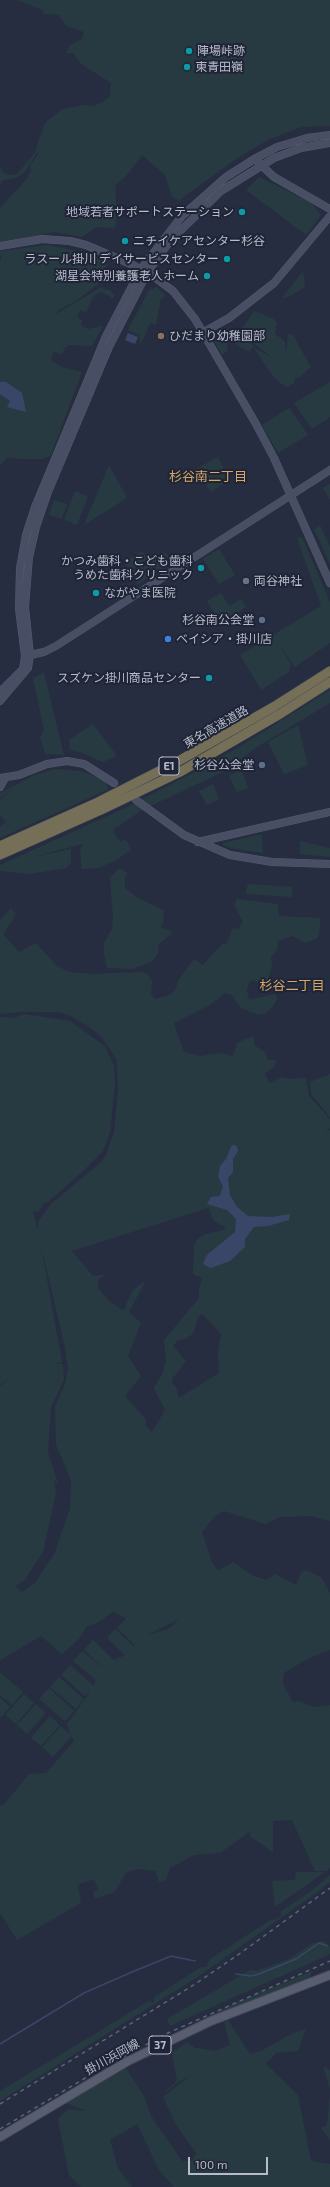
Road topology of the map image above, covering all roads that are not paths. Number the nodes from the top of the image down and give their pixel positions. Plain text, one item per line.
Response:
1 (330, 134) edge
2 (330, 142) edge
3 (267, 151) junction
4 (262, 164) junction
5 (208, 192) junction
6 (330, 209) edge
7 (330, 216) edge
8 (0, 246) edge
9 (144, 271) junction
10 (202, 333) junction
11 (330, 470) edge
12 (291, 495) junction
13 (330, 583) edge
14 (30, 655) junction
15 (330, 671) edge
16 (330, 682) edge
17 (0, 692) edge
18 (0, 701) edge
19 (3, 778) edge
20 (114, 783) dead end
21 (0, 787) edge
22 (136, 800) dead end
23 (330, 812) edge
24 (198, 842) junction
25 (0, 846) edge
26 (0, 855) edge
27 (330, 864) edge
28 (330, 1975) edge
29 (0, 2137) edge

1 - 3 street
2 - 4 street
3 - 4 street
3 - 5 street
4 - 5 street
4 - 6 street
4 - 9 street
5 - 9 street
7 - 10 street
8 - 9 street
9 - 10 street
9 - 14 street
9 - 17 street
10 - 12 street
11 - 12 street
12 - 13 street
12 - 14 street
14 - 18 street
15 - 25 highway, 東名高速道路 / E1
16 - 26 highway, 東名高速道路 / E1
19 - 20 street
19 - 21 street
22 - 24 street
23 - 24 street
24 - 27 street
28 - 29 main road, 掛川浜岡線 / 37

